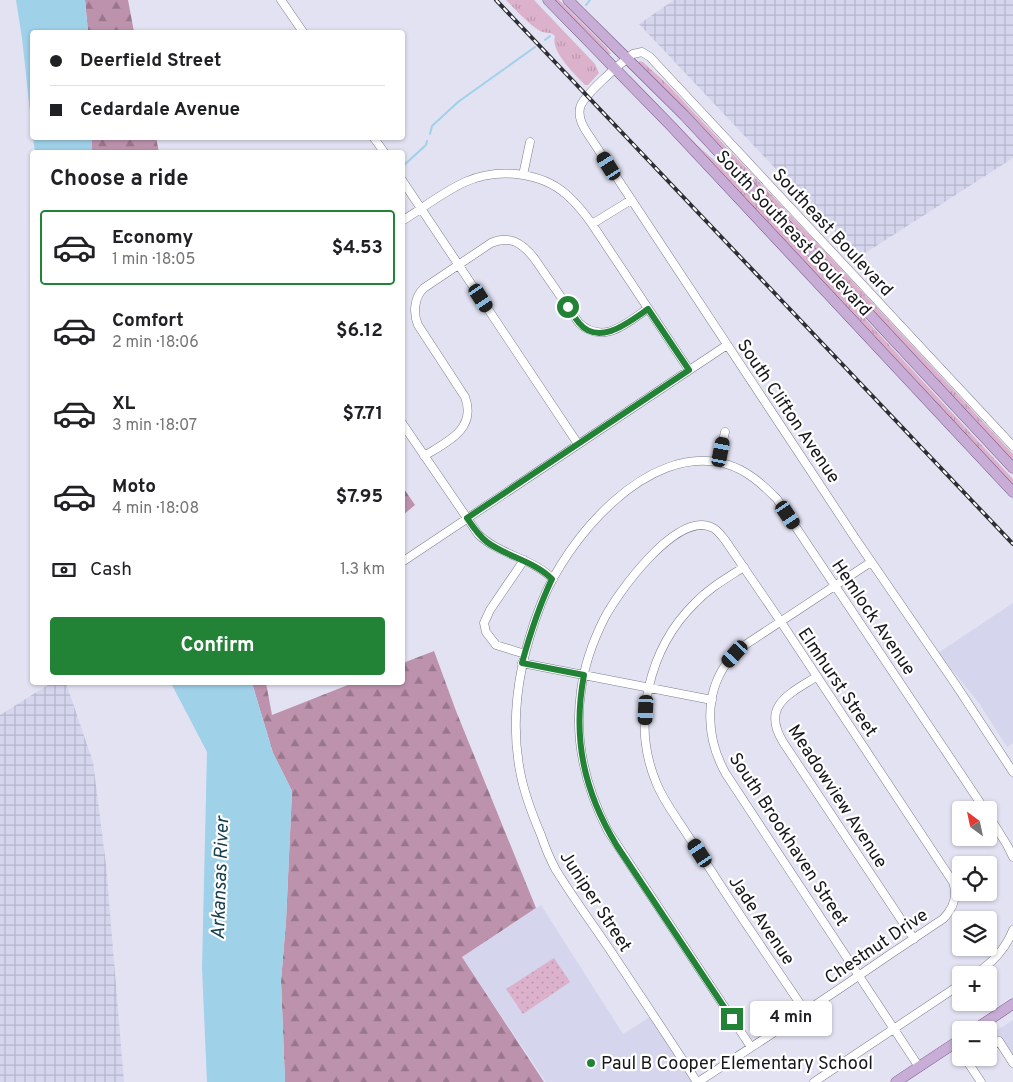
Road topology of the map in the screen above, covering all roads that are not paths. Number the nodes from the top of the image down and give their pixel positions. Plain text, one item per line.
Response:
1 (282, 0) edge
2 (548, 0) edge
3 (568, 0) edge
4 (302, 30) edge
5 (627, 58) junction
6 (615, 69) junction
7 (530, 142) dead end
8 (523, 175) junction
9 (405, 184) edge
10 (631, 200) junction
11 (421, 208) junction
12 (405, 219) edge
13 (592, 224) junction
14 (458, 264) junction
15 (648, 309) junction
16 (727, 345) junction
17 (689, 370) junction
18 (405, 428) edge
19 (725, 432) dead end
20 (578, 444) junction
21 (1013, 446) edge
22 (424, 456) junction
23 (718, 462) junction
24 (1013, 468) edge
25 (1013, 492) edge
26 (467, 518) junction
27 (405, 560) edge
28 (524, 560) junction
29 (871, 562) junction
30 (744, 567) junction
31 (552, 579) junction
32 (835, 586) junction
33 (781, 622) junction
34 (525, 654) junction
35 (522, 663) junction
36 (584, 675) junction
37 (816, 677) junction
38 (649, 688) junction
39 (712, 700) junction
40 (1013, 772) edge
41 (979, 801) edge
42 (998, 830) edge
43 (1013, 856) edge
44 (952, 880) edge
45 (953, 901) edge
46 (1013, 930) edge
47 (914, 939) junction
48 (987, 966) edge
49 (860, 975) junction
50 (952, 990) edge
51 (1013, 1004) edge
52 (806, 1011) junction
53 (988, 1021) edge
54 (895, 1028) junction
55 (997, 1042) edge
56 (952, 1045) edge
57 (750, 1047) junction
58 (1013, 1063) edge
59 (972, 1066) edge
60 (919, 1067) junction
61 (980, 1081) edge
62 (697, 1082) edge
63 (814, 1082) edge
64 (896, 1082) edge

1 - 4 street
2 - 6 main road, South Southeast Boulevard
3 - 5 main road, South Southeast Boulevard
5 - 6 street
5 - 21 street, Southeast Boulevard
5 - 24 main road, South Southeast Boulevard
6 - 10 street, South Clifton Avenue
6 - 25 main road, South Southeast Boulevard
7 - 8 street
8 - 11 street
8 - 13 street
9 - 11 street
10 - 13 street
10 - 16 street, South Clifton Avenue
11 - 12 street
11 - 14 street
13 - 15 street
14 - 15 street
14 - 20 street
14 - 22 street
15 - 17 street
16 - 17 street
16 - 29 street, South Clifton Avenue
17 - 20 street
18 - 22 street
19 - 23 street
20 - 26 street
22 - 26 street
23 - 31 street, Juniper Street
23 - 32 street, Hemlock Avenue
26 - 27 street
26 - 28 street
28 - 31 street
28 - 34 street
29 - 32 street, South Brookhaven Street
29 - 40 street, South Clifton Avenue
30 - 33 street, Elmhurst Street
30 - 36 street, Elmhurst Street
30 - 38 street, Jade Avenue
31 - 34 street, Juniper Street
32 - 33 street, South Brookhaven Street
32 - 41 street, Hemlock Avenue
33 - 37 street, Elmhurst Street
33 - 39 street, South Brookhaven Street
34 - 35 street, Juniper Street
35 - 36 street
35 - 62 street, Juniper Street
36 - 38 street
36 - 57 street
37 - 44 street, Elmhurst Street
37 - 47 street, Meadowview Avenue
38 - 39 street
38 - 52 street, Jade Avenue
39 - 49 street, South Brookhaven Street
42 - 43 street
45 - 47 street, Chestnut Drive
46 - 48 street
47 - 49 street, Chestnut Drive
49 - 52 street, Chestnut Drive
49 - 54 street, South Brookhaven Street
50 - 54 street
51 - 53 main road
52 - 57 street, Chestnut Drive
54 - 60 street, South Brookhaven Street
54 - 63 street
55 - 58 street
56 - 60 main road
57 - 62 street, Chestnut Drive
59 - 61 street
60 - 64 main road

